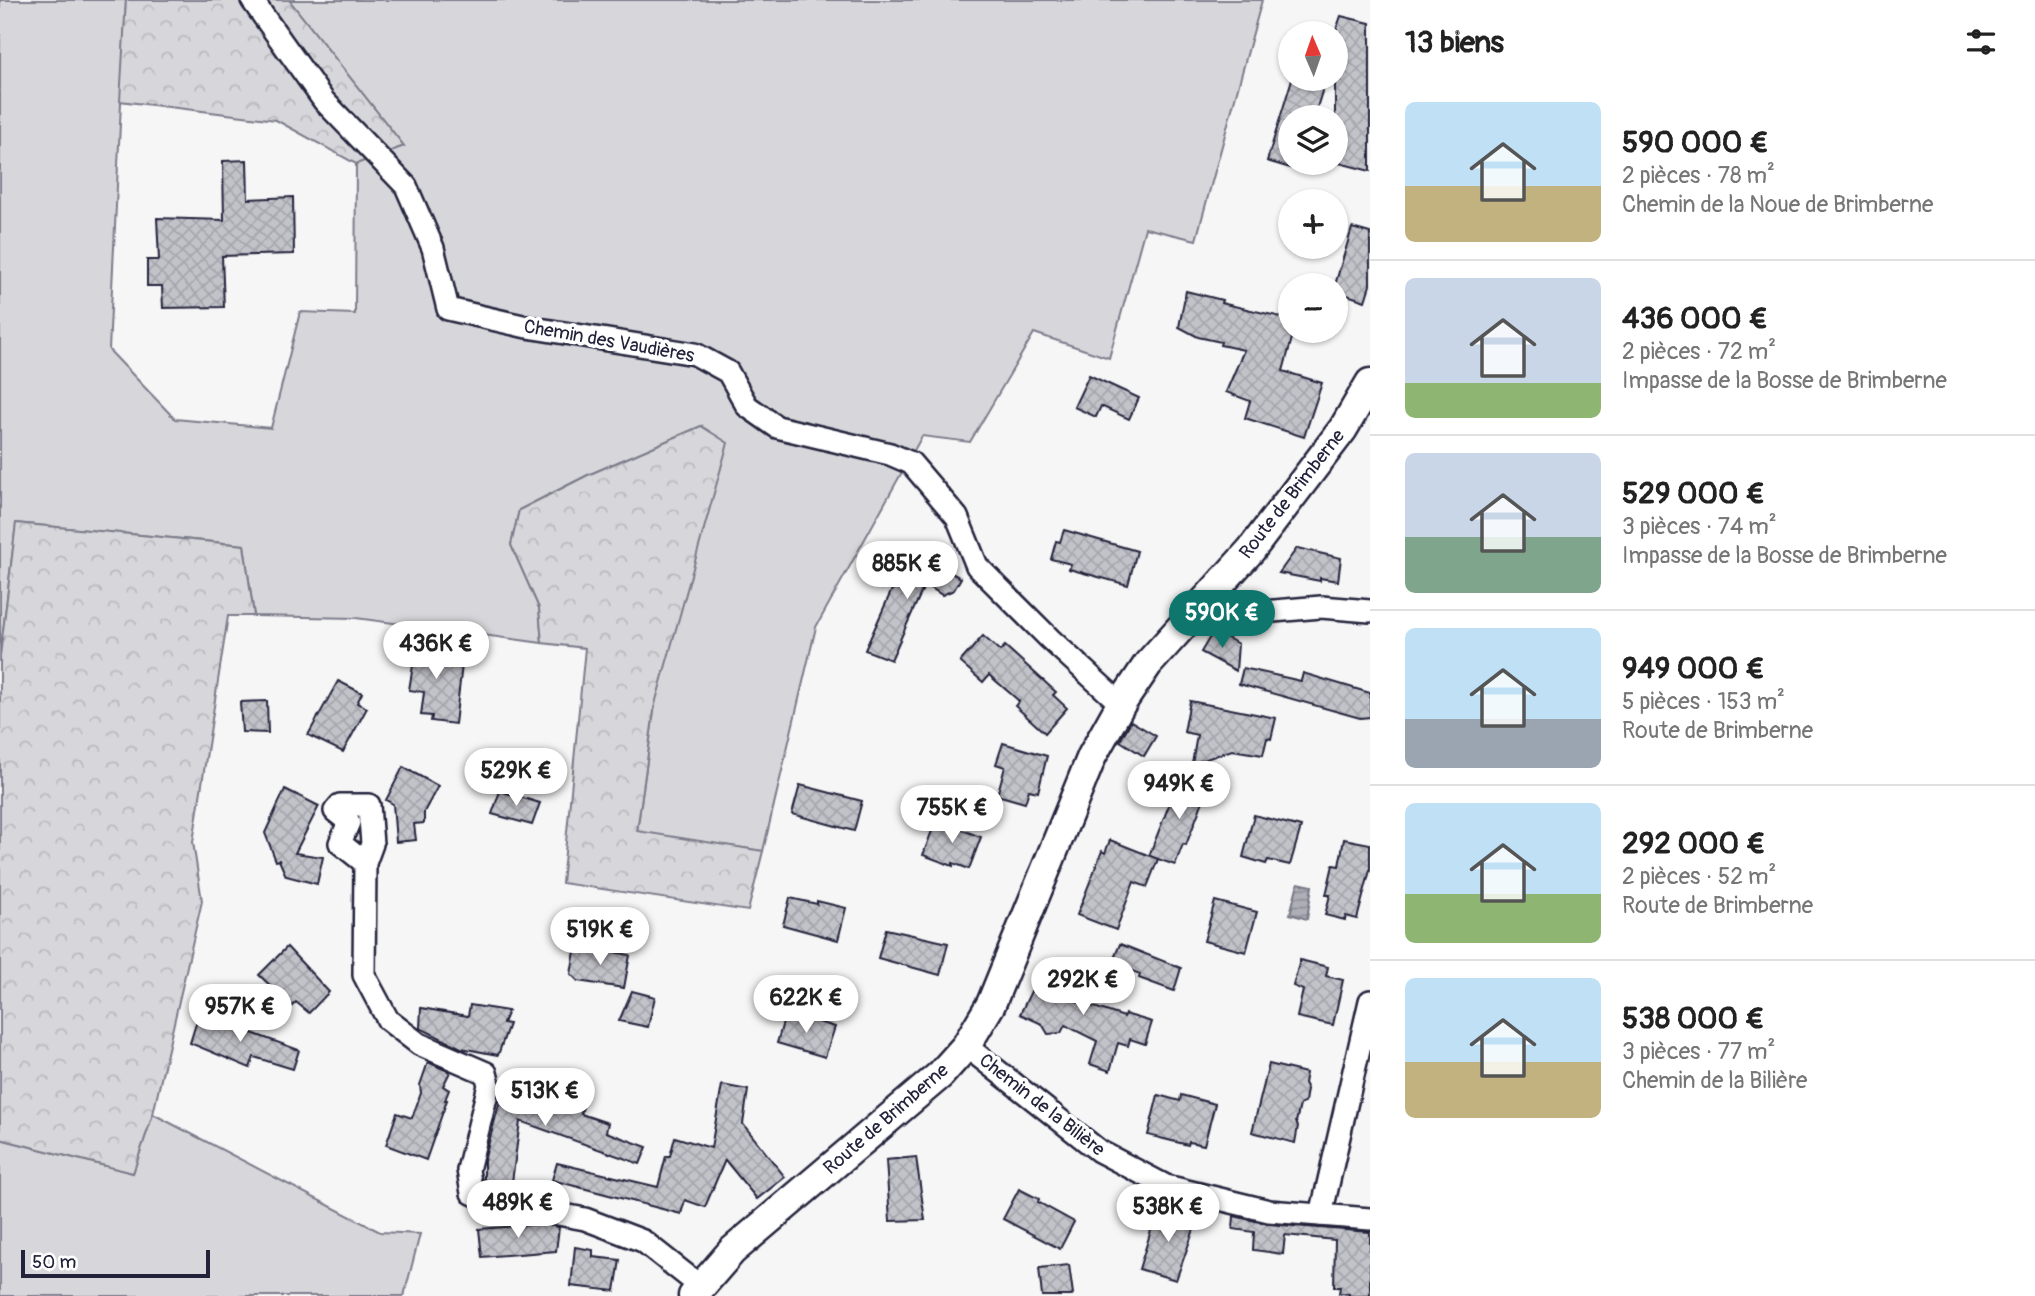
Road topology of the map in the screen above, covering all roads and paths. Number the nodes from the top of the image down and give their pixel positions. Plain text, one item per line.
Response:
1 (252, 0) edge
2 (1370, 383) edge
3 (1199, 608) junction
4 (1370, 611) edge
5 (1121, 704) junction
6 (365, 863) dead end
7 (1370, 1001) edge
8 (965, 1046) junction
9 (1321, 1215) junction
10 (1370, 1219) edge
11 (697, 1291) edge

1 - 5 street, Chemin des Vaudières
2 - 3 street, Route de Brimberne
3 - 4 street
3 - 5 street, Route de Brimberne
5 - 8 street, Route de Brimberne
6 - 11 street
7 - 9 street
8 - 9 street, Chemin de la Bilière
8 - 11 street, Route de Brimberne
9 - 10 street, Chemin de la Bilière

